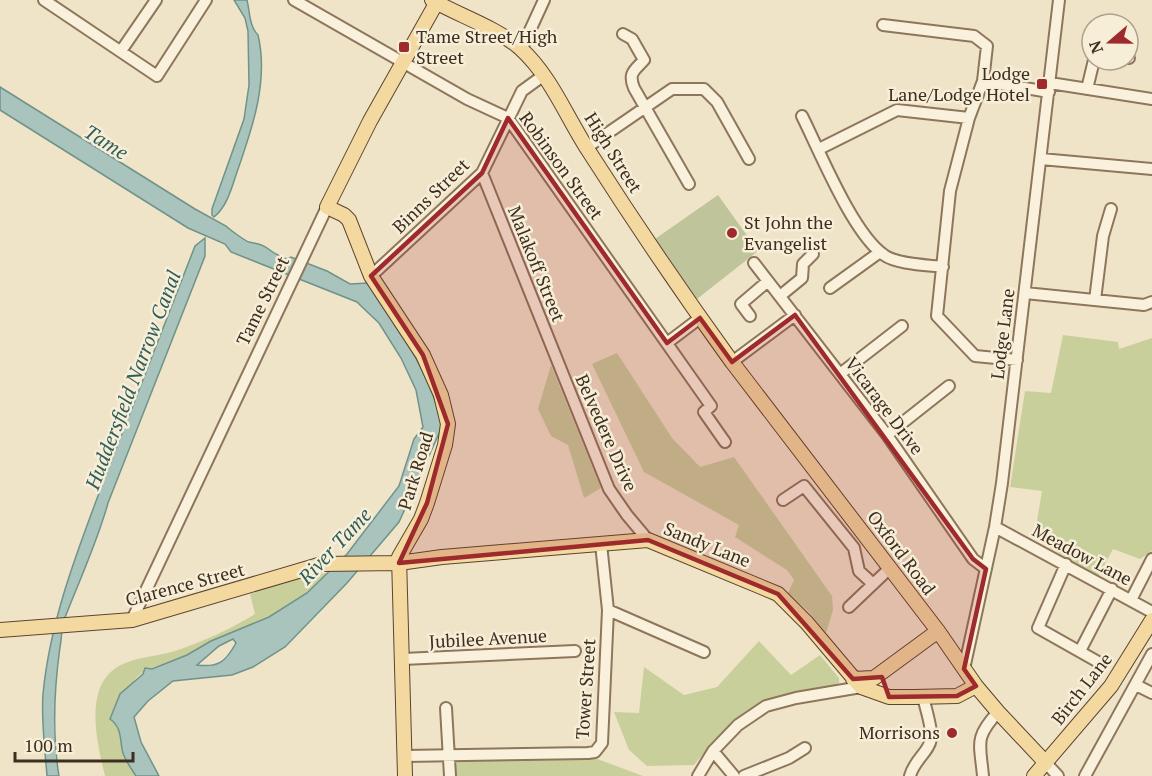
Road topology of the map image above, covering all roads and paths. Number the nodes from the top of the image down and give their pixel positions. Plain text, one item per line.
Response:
1 (44, 0) edge
2 (156, 0) edge
3 (206, 0) edge
4 (294, 0) edge
5 (544, 0) edge
6 (1059, 0) edge
7 (436, 1) edge
8 (883, 25) dead end
9 (623, 34) dead end
10 (521, 50) junction
11 (121, 51) junction
12 (403, 62) junction
13 (1091, 72) edge
14 (544, 75) junction
15 (983, 81) junction
16 (1049, 87) junction
17 (1087, 89) junction
18 (1152, 99) edge
19 (645, 107) junction
20 (802, 116) dead end
21 (508, 118) junction
22 (969, 118) junction
23 (586, 148) junction
24 (819, 149) junction
25 (749, 159) dead end
26 (1041, 159) junction
27 (1152, 169) edge
28 (482, 173) junction
29 (689, 184) dead end
30 (327, 207) junction
31 (1111, 209) dead end
32 (880, 252) junction
33 (813, 254) dead end
34 (754, 263) dead end
35 (943, 267) junction
36 (371, 276) junction
37 (768, 281) junction
38 (830, 288) dead end
39 (1025, 293) junction
40 (780, 296) junction
41 (1095, 300) junction
42 (1152, 302) edge
43 (795, 315) junction
44 (750, 316) dead end
45 (700, 318) junction
46 (902, 326) dead end
47 (667, 343) junction
48 (1017, 360) junction
49 (732, 362) junction
50 (560, 366) joint
51 (840, 374) junction
52 (949, 386) dead end
53 (887, 435) junction
54 (725, 442) dead end
55 (783, 500) dead end
56 (995, 527) junction
57 (648, 540) junction
58 (601, 544) junction
59 (1152, 559) edge
60 (399, 563) junction
61 (1066, 564) junction
62 (376, 565) joint
63 (890, 568) junction
64 (986, 568) junction
65 (872, 584) junction
66 (1112, 590) junction
67 (1131, 600) junction
68 (849, 607) dead end
69 (608, 610) junction
70 (1152, 612) edge
71 (132, 620) junction
72 (1152, 620) edge
73 (0, 630) edge
74 (938, 631) junction
75 (575, 651) dead end
76 (1080, 651) junction
77 (704, 652) dead end
78 (1152, 654) edge
79 (403, 659) junction
80 (1100, 663) dead end
81 (887, 669) junction
82 (964, 669) junction
83 (857, 683) junction
84 (1136, 684) junction
85 (976, 686) junction
86 (1152, 693) edge
87 (889, 697) junction
88 (923, 697) junction
89 (446, 708) dead end
90 (998, 712) junction
91 (805, 748) dead end
92 (713, 751) junction
93 (448, 754) junction
94 (405, 756) junction
95 (1046, 763) junction
96 (405, 776) edge
97 (450, 776) edge
98 (698, 776) edge
99 (734, 776) edge
100 (744, 776) edge
101 (910, 776) edge
102 (983, 776) edge
103 (1034, 776) edge
104 (1058, 776) edge
105 (1085, 776) edge

1 - 11 street
2 - 11 street
3 - 11 street
4 - 12 street, Robinson Street
5 - 10 street
6 - 16 street, Lodge Lane
7 - 10 main road, High Street
7 - 12 main road, Tame Street
8 - 15 street
9 - 19 street
10 - 14 main road, High Street
12 - 21 street, Robinson Street
12 - 30 main road, Tame Street
13 - 17 street
14 - 21 street, Binns Street
14 - 23 main road, High Street
15 - 16 street
15 - 22 street
16 - 17 street
16 - 26 street, Lodge Lane
17 - 18 street
19 - 23 street
19 - 25 street
19 - 29 street
20 - 24 street
21 - 28 street, Binns Street
21 - 47 street, Robinson Street
22 - 24 street
22 - 35 street
23 - 45 main road, High Street
24 - 32 street
26 - 27 street
26 - 39 street, Lodge Lane
28 - 36 street, Binns Street
28 - 50 street, Malakoff Street
30 - 36 main road, Park Road
30 - 71 street, Tame Street
31 - 41 street
32 - 35 street
32 - 38 street
33 - 40 street
34 - 37 street, Vicarage Drive
35 - 48 street
36 - 60 main road, Park Road
37 - 40 street, Vicarage Drive
37 - 44 street
39 - 41 street
39 - 48 street, Lodge Lane
40 - 43 street, Vicarage Drive
41 - 42 street
43 - 49 street
43 - 51 street, Vicarage Drive
45 - 47 street
45 - 49 main road, High Street
46 - 51 street
47 - 54 street, Robinson Street
48 - 56 street, Lodge Lane
49 - 63 main road, Oxford Road
50 - 57 street, Belvedere Drive
51 - 53 street, Vicarage Drive
52 - 53 street
53 - 64 street, Vicarage Drive
55 - 65 street
56 - 61 street, Meadow Lane
56 - 64 street, Lodge Lane
57 - 58 main road, Sandy Lane
57 - 83 main road, Sandy Lane
58 - 60 main road, Sandy Lane
58 - 69 street, Tower Street
59 - 67 street
60 - 62 main road, Sandy Lane
60 - 79 main road, Park Road
61 - 66 street, Meadow Lane
61 - 76 street
62 - 71 main road, Clarence Street
63 - 65 street
63 - 74 main road, Oxford Road
64 - 82 street, Lodge Lane
65 - 68 street
66 - 67 street, Meadow Lane
66 - 76 street
67 - 70 street, Meadow Lane
69 - 77 street
69 - 93 street, Tower Street
71 - 73 main road, Clarence Street
72 - 95 main road, Birch Lane
74 - 81 main road
74 - 82 main road, Oxford Road
75 - 79 street, Jubilee Avenue
76 - 80 street
78 - 84 street
79 - 94 main road, Park Road
81 - 83 main road
81 - 87 main road
82 - 85 main road, Oxford Road
83 - 87 main road
83 - 92 street
84 - 86 street
84 - 105 street
85 - 88 main road
85 - 90 main road, Oxford Road
87 - 88 main road
88 - 101 street
89 - 93 street
90 - 95 main road, Oxford Road
90 - 102 street
91 - 100 street
92 - 98 street
92 - 99 street
93 - 94 street, Tower Street
93 - 97 street
94 - 96 main road, Park Road
95 - 103 main road, Birch Lane
95 - 104 street

